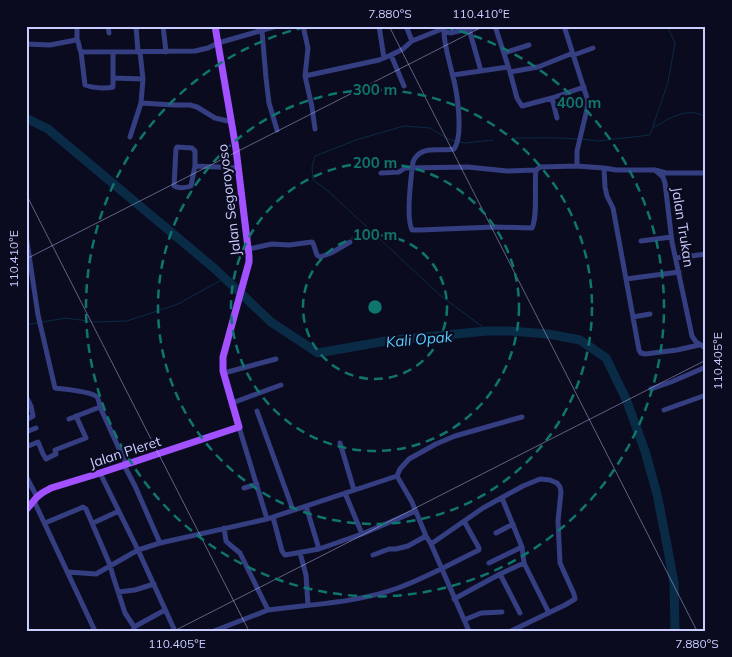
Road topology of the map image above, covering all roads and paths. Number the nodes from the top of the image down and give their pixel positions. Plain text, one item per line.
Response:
1 (77, 26) edge
2 (108, 26) edge
3 (136, 26) edge
4 (164, 26) edge
5 (215, 26) edge
6 (277, 26) edge
7 (303, 26) edge
8 (379, 26) edge
9 (406, 26) edge
10 (482, 26) edge
11 (495, 26) edge
12 (564, 26) edge
13 (466, 28) edge
14 (442, 29) edge
15 (262, 31) junction
16 (109, 33) dead end
17 (77, 40) junction
18 (412, 41) junction
19 (218, 43) junction
20 (26, 44) edge
21 (529, 45) dead end
22 (593, 48) dead end
23 (80, 52) junction
24 (113, 52) junction
25 (139, 52) junction
26 (166, 52) junction
27 (504, 53) junction
28 (574, 54) junction
29 (391, 56) junction
30 (384, 58) junction
31 (509, 70) junction
32 (481, 71) junction
33 (453, 75) junction
34 (305, 76) junction
35 (113, 78) junction
36 (143, 79) junction
37 (404, 86) dead end
38 (584, 87) junction
39 (552, 98) junction
40 (141, 103) junction
41 (557, 118) dead end
42 (232, 122) junction
43 (316, 129) dead end
44 (277, 130) dead end
45 (130, 137) dead end
46 (195, 166) junction
47 (577, 166) junction
48 (239, 168) junction
49 (412, 168) junction
50 (604, 168) junction
51 (536, 170) junction
52 (655, 170) junction
53 (382, 173) dead end
54 (706, 173) edge
55 (26, 235) edge
56 (671, 237) junction
57 (641, 241) dead end
58 (350, 242) dead end
59 (249, 249) junction
60 (706, 254) edge
61 (676, 258) junction
62 (679, 272) junction
63 (626, 279) junction
64 (650, 314) dead end
65 (633, 317) junction
66 (699, 344) junction
67 (706, 348) edge
68 (276, 359) dead end
69 (706, 367) edge
70 (224, 373) junction
71 (281, 385) dead end
72 (651, 389) dead end
73 (706, 395) edge
74 (26, 396) edge
75 (232, 403) junction
76 (100, 407) junction
77 (29, 408) edge
78 (664, 410) dead end
79 (257, 411) dead end
80 (76, 416) junction
81 (522, 417) dead end
82 (69, 418) dead end
83 (26, 420) edge
84 (239, 427) junction
85 (36, 428) dead end
86 (26, 432) edge
87 (340, 442) dead end
88 (26, 446) edge
89 (124, 465) junction
90 (100, 473) junction
91 (26, 476) edge
92 (397, 476) junction
93 (257, 484) junction
94 (244, 488) dead end
95 (354, 490) junction
96 (345, 493) junction
97 (502, 498) junction
98 (35, 499) junction
99 (306, 506) junction
100 (27, 509) edge
101 (293, 510) junction
102 (119, 511) junction
103 (416, 511) junction
104 (40, 514) junction
105 (270, 518) junction
106 (464, 521) junction
107 (45, 523) junction
108 (92, 523) junction
109 (513, 524) junction
110 (224, 528) junction
111 (496, 533) dead end
112 (362, 534) junction
113 (426, 536) junction
114 (160, 543) junction
115 (431, 544) junction
116 (522, 548) junction
117 (319, 549) junction
118 (138, 550) junction
119 (300, 553) junction
120 (373, 555) dead end
121 (489, 563) dead end
122 (524, 563) junction
123 (110, 565) junction
124 (441, 568) junction
125 (68, 572) junction
126 (500, 574) junction
127 (154, 584) junction
128 (118, 592) junction
129 (454, 599) junction
130 (308, 605) junction
131 (165, 610) junction
132 (268, 610) junction
133 (502, 612) dead end
134 (549, 613) junction
135 (520, 614) dead end
136 (464, 620) junction
137 (135, 629) edge
138 (95, 631) edge
139 (175, 631) edge
140 (214, 631) edge
141 (469, 631) edge
142 (511, 631) edge

1 - 17 street
2 - 16 street
3 - 25 street
4 - 26 street
5 - 19 main road, Jalan Segoroyoso
6 - 15 street
7 - 34 street
8 - 30 street
9 - 18 street
10 - 13 street
11 - 27 street
12 - 28 street
13 - 14 street
13 - 32 street
14 - 18 street
14 - 33 street
15 - 19 street
15 - 44 street
17 - 20 street
17 - 23 street
18 - 29 street
19 - 26 street
19 - 42 main road, Jalan Segoroyoso
21 - 27 street
22 - 28 street
23 - 24 street
23 - 35 street
24 - 25 street
24 - 35 street
25 - 26 street
25 - 36 street
27 - 31 street
28 - 31 street
28 - 38 street
29 - 30 street
29 - 37 street
30 - 34 street
31 - 32 street
31 - 39 street
32 - 33 street
33 - 49 street
34 - 43 street
35 - 36 street
36 - 40 street
38 - 39 street
38 - 47 street
39 - 41 street
40 - 42 street
40 - 45 street
42 - 48 main road, Jalan Segoroyoso
46 - 46 street
46 - 48 street
47 - 50 street
47 - 51 street
48 - 59 main road, Jalan Segoroyoso
49 - 51 street
49 - 51 street
49 - 53 street
50 - 52 street
50 - 63 street
52 - 54 street
52 - 56 street, Jalan Trukan
55 - 76 street
56 - 57 street
56 - 61 street, Jalan Trukan
58 - 59 street
59 - 70 main road, Jalan Segoroyoso
60 - 61 street
61 - 62 street, Jalan Trukan
62 - 63 street
62 - 66 street, Jalan Trukan
63 - 65 street
64 - 65 street
65 - 66 street
66 - 67 street
68 - 70 street
69 - 72 street
70 - 75 main road, Jalan Segoroyoso
71 - 75 street
73 - 78 street
74 - 77 street
75 - 84 main road, Jalan Segoroyoso
76 - 80 street
76 - 89 street
77 - 83 street
79 - 101 street
80 - 82 street
80 - 88 street
81 - 92 street
84 - 89 main road, Jalan Pleret
84 - 93 street
85 - 86 street
87 - 95 street
89 - 90 main road, Jalan Pleret
89 - 114 street
90 - 98 main road, Jalan Pleret
90 - 102 street
91 - 98 street
92 - 95 street
92 - 103 street
93 - 94 street
93 - 105 street
95 - 96 street
96 - 99 street
96 - 112 street
97 - 106 street
97 - 109 street
97 - 134 street
98 - 100 main road, Jalan Pleret
98 - 104 street
99 - 101 street
99 - 117 street
100 - 104 street
101 - 105 street
102 - 108 street
102 - 118 street
103 - 112 street
103 - 113 street
104 - 107 street
105 - 110 street
105 - 119 street
106 - 115 street
106 - 124 street
107 - 108 street
107 - 125 street
108 - 123 street
109 - 111 street
109 - 116 street
110 - 114 street
110 - 132 street
112 - 117 street
113 - 115 street
113 - 120 street
114 - 118 street
115 - 124 street
116 - 121 street
116 - 122 street
117 - 119 street
118 - 123 street
118 - 127 street
119 - 130 street
122 - 126 street
122 - 134 street
123 - 125 street
123 - 128 street
124 - 129 street
124 - 130 street
125 - 138 street
126 - 129 street
126 - 135 street
127 - 128 street
127 - 131 street
128 - 137 street
129 - 136 street
130 - 132 street
131 - 137 street
131 - 139 street
132 - 140 street
133 - 136 street
134 - 142 street
136 - 141 street

